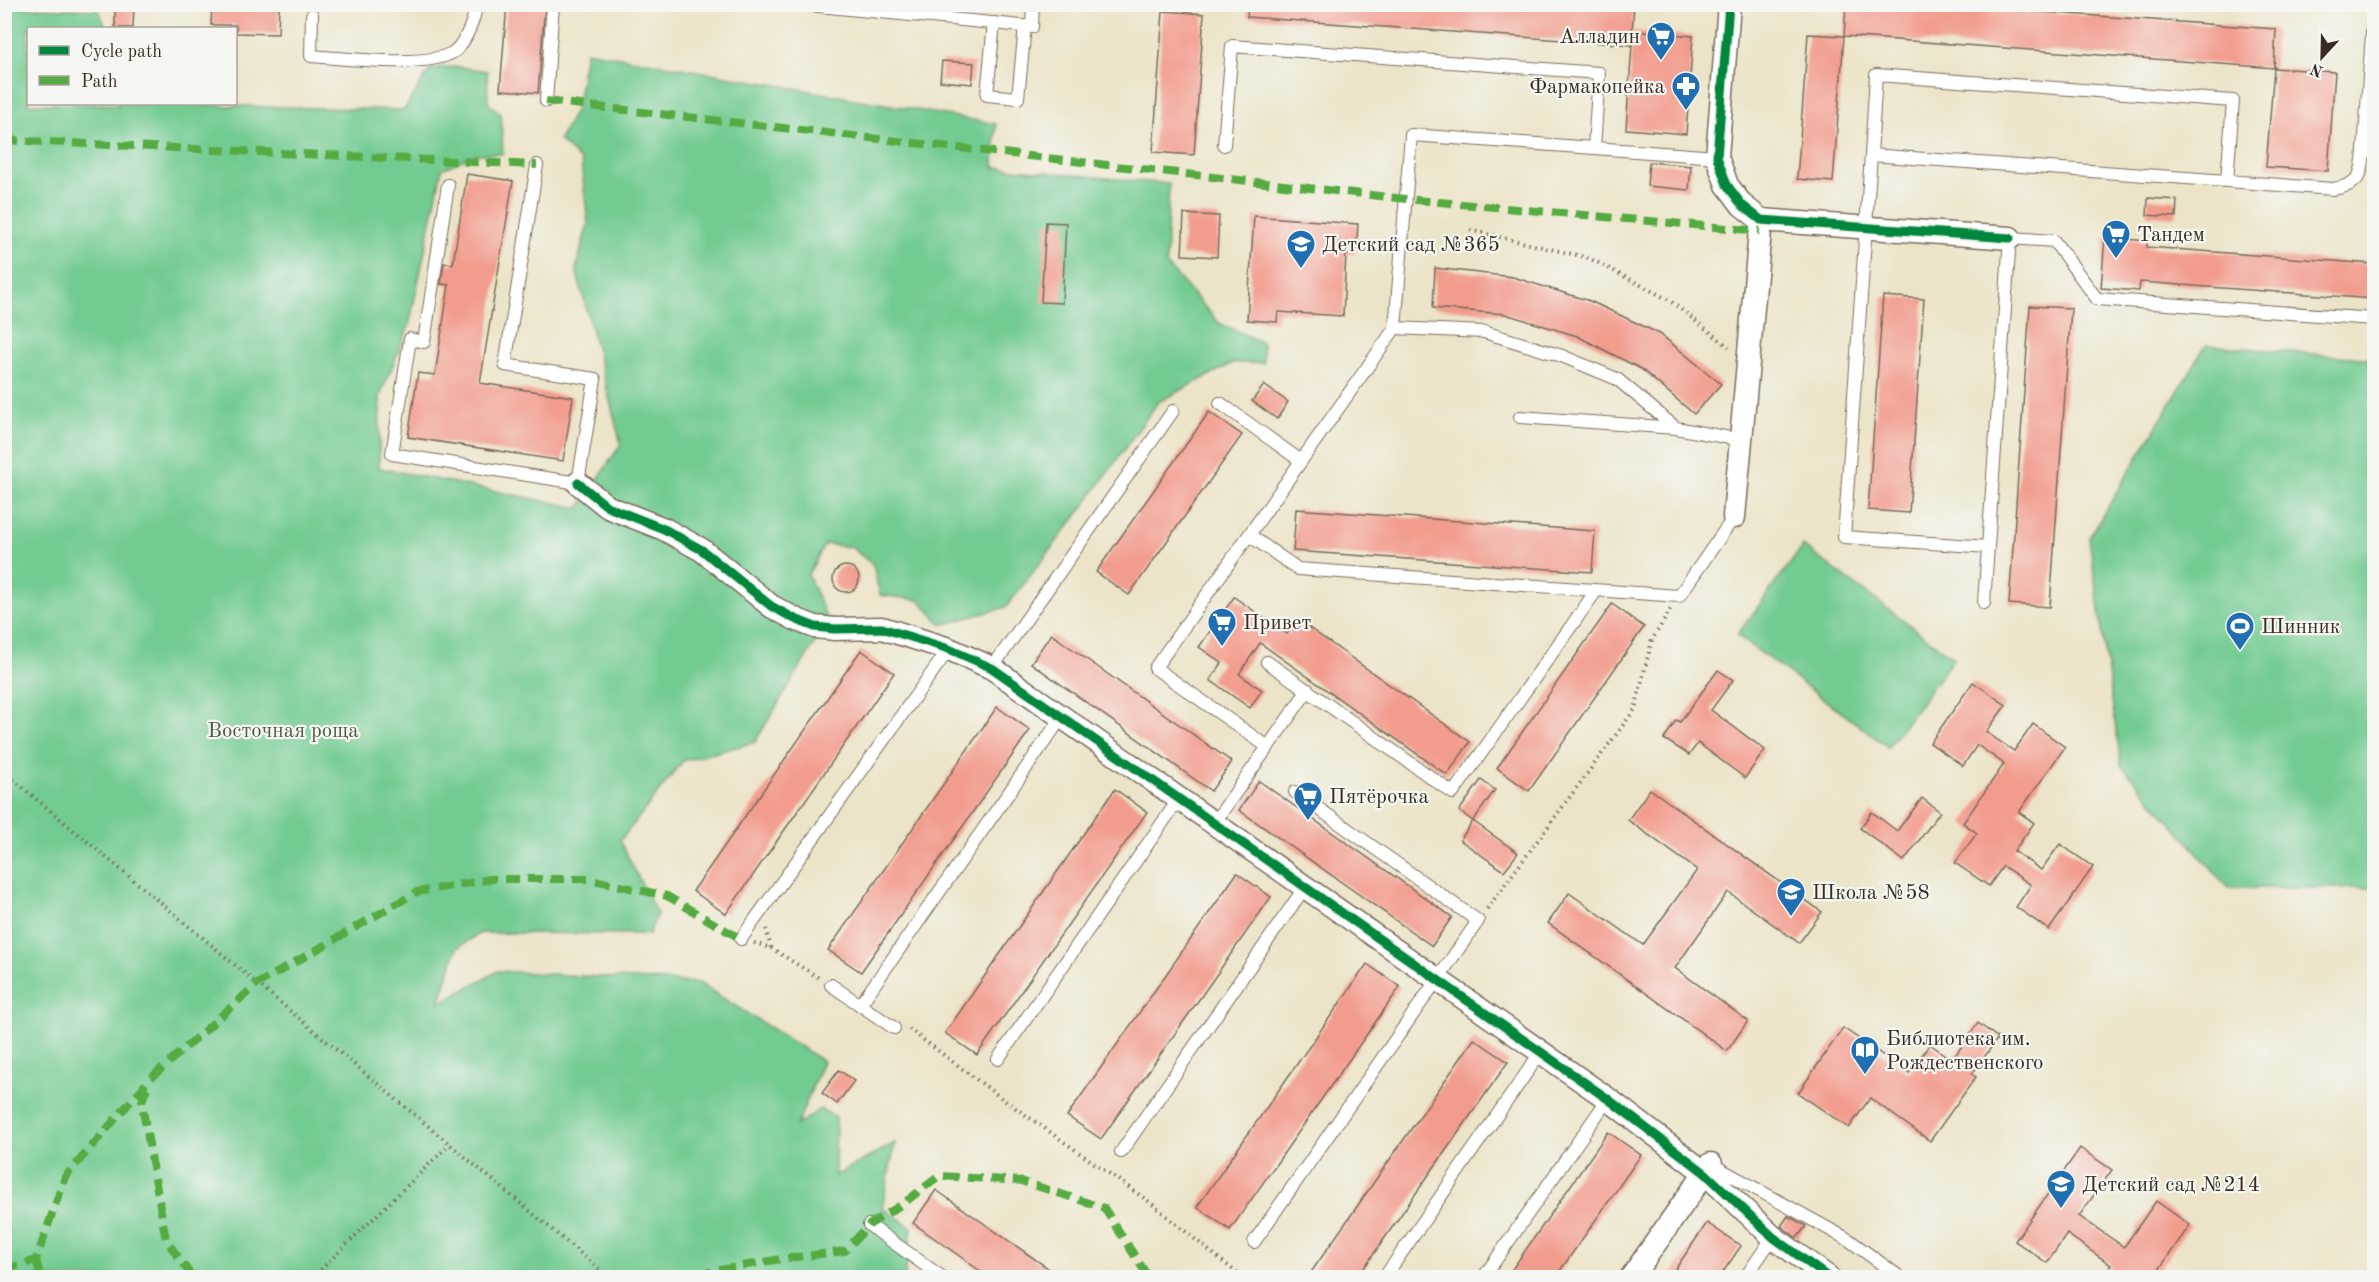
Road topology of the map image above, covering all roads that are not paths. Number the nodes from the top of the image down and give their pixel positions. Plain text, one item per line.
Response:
1 (476, 4) edge
2 (553, 4) edge
3 (798, 4) edge
4 (1033, 4) edge
5 (1729, 4) edge
6 (2374, 4) edge
7 (312, 15) dead end
8 (994, 23) junction
9 (1025, 26) junction
10 (546, 101) dead end
11 (1224, 145) dead end
12 (1594, 148) junction
13 (2369, 152) edge
14 (1871, 155) junction
15 (1717, 157) junction
16 (537, 165) dead end
17 (2227, 181) junction
18 (448, 185) dead end
19 (1761, 220) junction
20 (1866, 227) junction
21 (2010, 238) junction
22 (2374, 319) edge
23 (1395, 328) junction
24 (1220, 403) dead end
25 (1173, 411) dead end
26 (1520, 417) dead end
27 (1676, 428) junction
28 (1741, 440) junction
29 (1301, 461) junction
30 (578, 483) junction
31 (1734, 517) joint
32 (1249, 535) junction
33 (1988, 547) junction
34 (1596, 591) junction
35 (1984, 603) dead end
36 (949, 649) junction
37 (1267, 662) dead end
38 (992, 668) junction
39 (1308, 690) junction
40 (1062, 717) junction
41 (1268, 747) junction
42 (1295, 792) dead end
43 (1179, 799) junction
44 (1214, 823) junction
45 (1305, 887) junction
46 (741, 939) dead end
47 (1437, 980) junction
48 (831, 985) road end
49 (860, 1005) junction
50 (894, 1028) road end
51 (1541, 1052) junction
52 (998, 1059) dead end
53 (1608, 1099) junction
54 (1120, 1152) dead end
55 (1708, 1168) junction
56 (869, 1225) dead end
57 (1773, 1237) junction
58 (1254, 1242) dead end
59 (1899, 1277) edge
60 (943, 1278) edge
61 (1384, 1278) edge
62 (1483, 1278) edge
63 (1631, 1278) edge
64 (1745, 1278) edge
65 (1829, 1278) edge

1 - 7 lane
2 - 10 lane
3 - 8 lane
4 - 9 lane
5 - 15 street
6 - 13 lane
8 - 9 lane
8 - 9 lane
11 - 12 lane
12 - 15 lane
12 - 23 lane
13 - 17 lane
14 - 17 lane
14 - 17 lane
14 - 20 lane
15 - 19 street
16 - 30 lane
18 - 30 lane
19 - 20 street
19 - 28 street
20 - 21 street
20 - 33 lane
21 - 22 lane
21 - 33 lane
23 - 27 lane
23 - 29 lane
24 - 29 lane
25 - 38 lane
26 - 27 lane
27 - 28 lane
28 - 31 street
29 - 32 lane
30 - 36 street
31 - 34 lane
32 - 34 lane
32 - 41 lane
33 - 35 lane
34 - 39 lane
36 - 38 street
36 - 46 lane
37 - 39 lane
38 - 40 street
39 - 41 lane
40 - 43 street
40 - 49 lane
41 - 44 lane
42 - 47 lane
43 - 44 street
43 - 52 lane
44 - 45 street
45 - 47 street
45 - 54 lane
47 - 51 street
47 - 58 lane
48 - 49 lane
49 - 50 lane
51 - 53 street
51 - 61 lane
53 - 55 street
53 - 62 lane
55 - 57 street
55 - 59 lane
55 - 63 street
56 - 60 lane
57 - 64 lane
57 - 65 street

